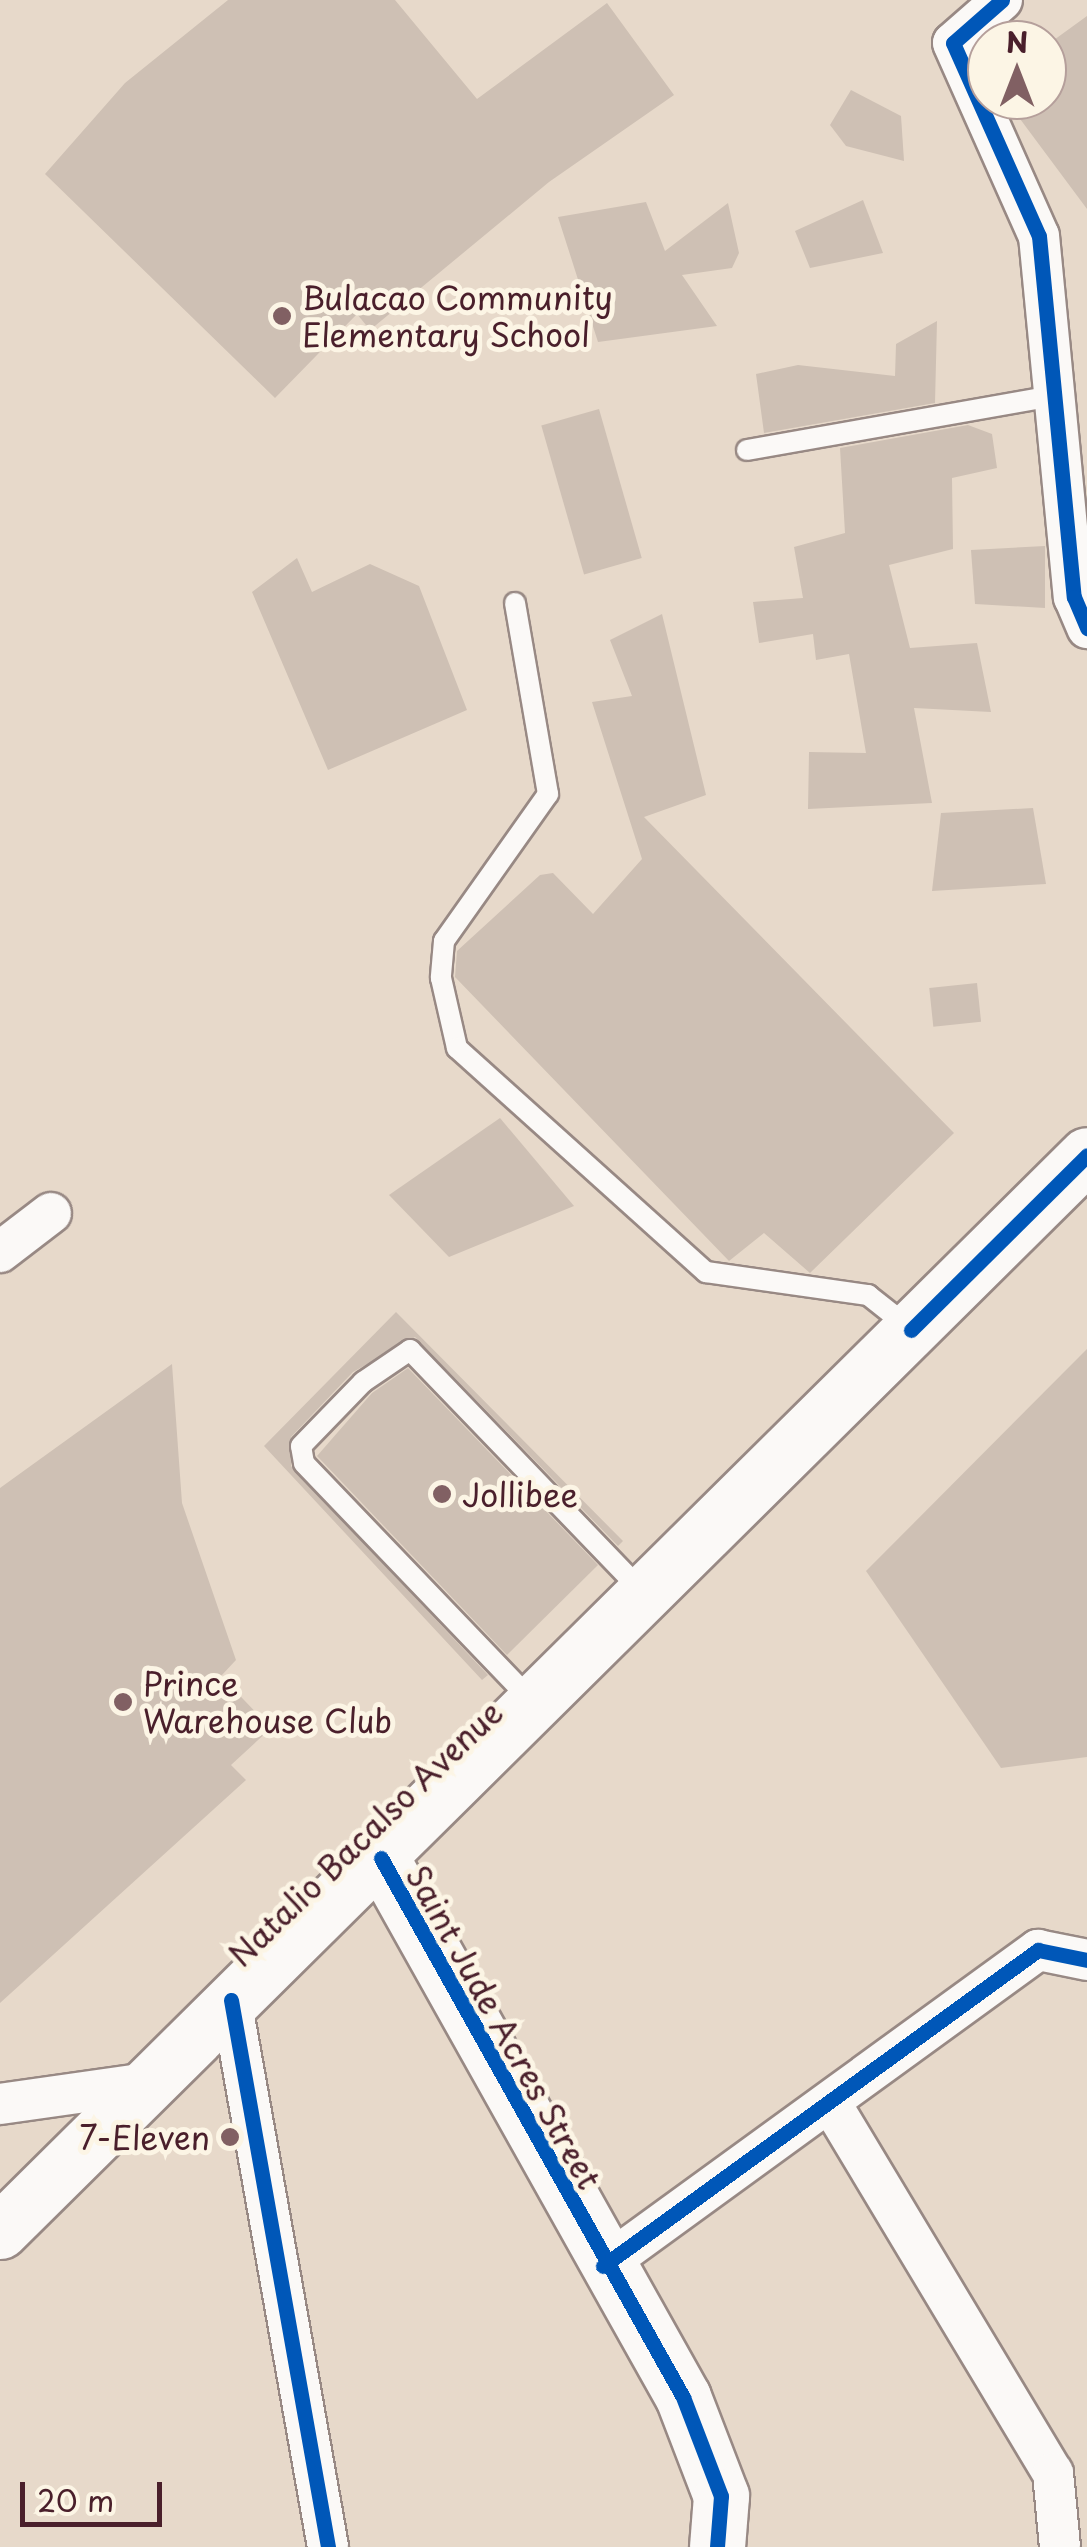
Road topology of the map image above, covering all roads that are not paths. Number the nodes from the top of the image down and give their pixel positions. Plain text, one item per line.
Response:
1 (1002, 0) edge
2 (1059, 395) junction
3 (746, 450) dead end
4 (515, 603) dead end
5 (1087, 628) edge
6 (1087, 1155) edge
7 (51, 1213) dead end
8 (0, 1252) edge
9 (911, 1330) junction
10 (646, 1595) junction
11 (536, 1704) junction
12 (381, 1858) junction
13 (1087, 1960) edge
14 (231, 2000) junction
15 (147, 2084) junction
16 (0, 2104) edge
17 (832, 2104) junction
18 (0, 2230) edge
19 (602, 2266) junction
20 (328, 2547) edge
21 (718, 2547) edge
22 (1060, 2547) edge

1 - 2 street
2 - 3 lane
2 - 5 street
4 - 9 lane
6 - 9 main road, Natalio Bacalso Avenue
7 - 8 street
9 - 10 main road, Natalio Bacalso Avenue
10 - 11 main road, Natalio Bacalso Avenue
10 - 11 lane
11 - 12 main road, Natalio Bacalso Avenue
12 - 14 main road, Natalio Bacalso Avenue
12 - 19 main road, Saint Jude Acres Street
13 - 17 street
14 - 15 main road, Natalio Bacalso Avenue
14 - 20 street
15 - 16 street
15 - 18 main road, Natalio Bacalso Avenue
17 - 19 street
17 - 22 street
19 - 21 main road, Saint Jude Acres Street

